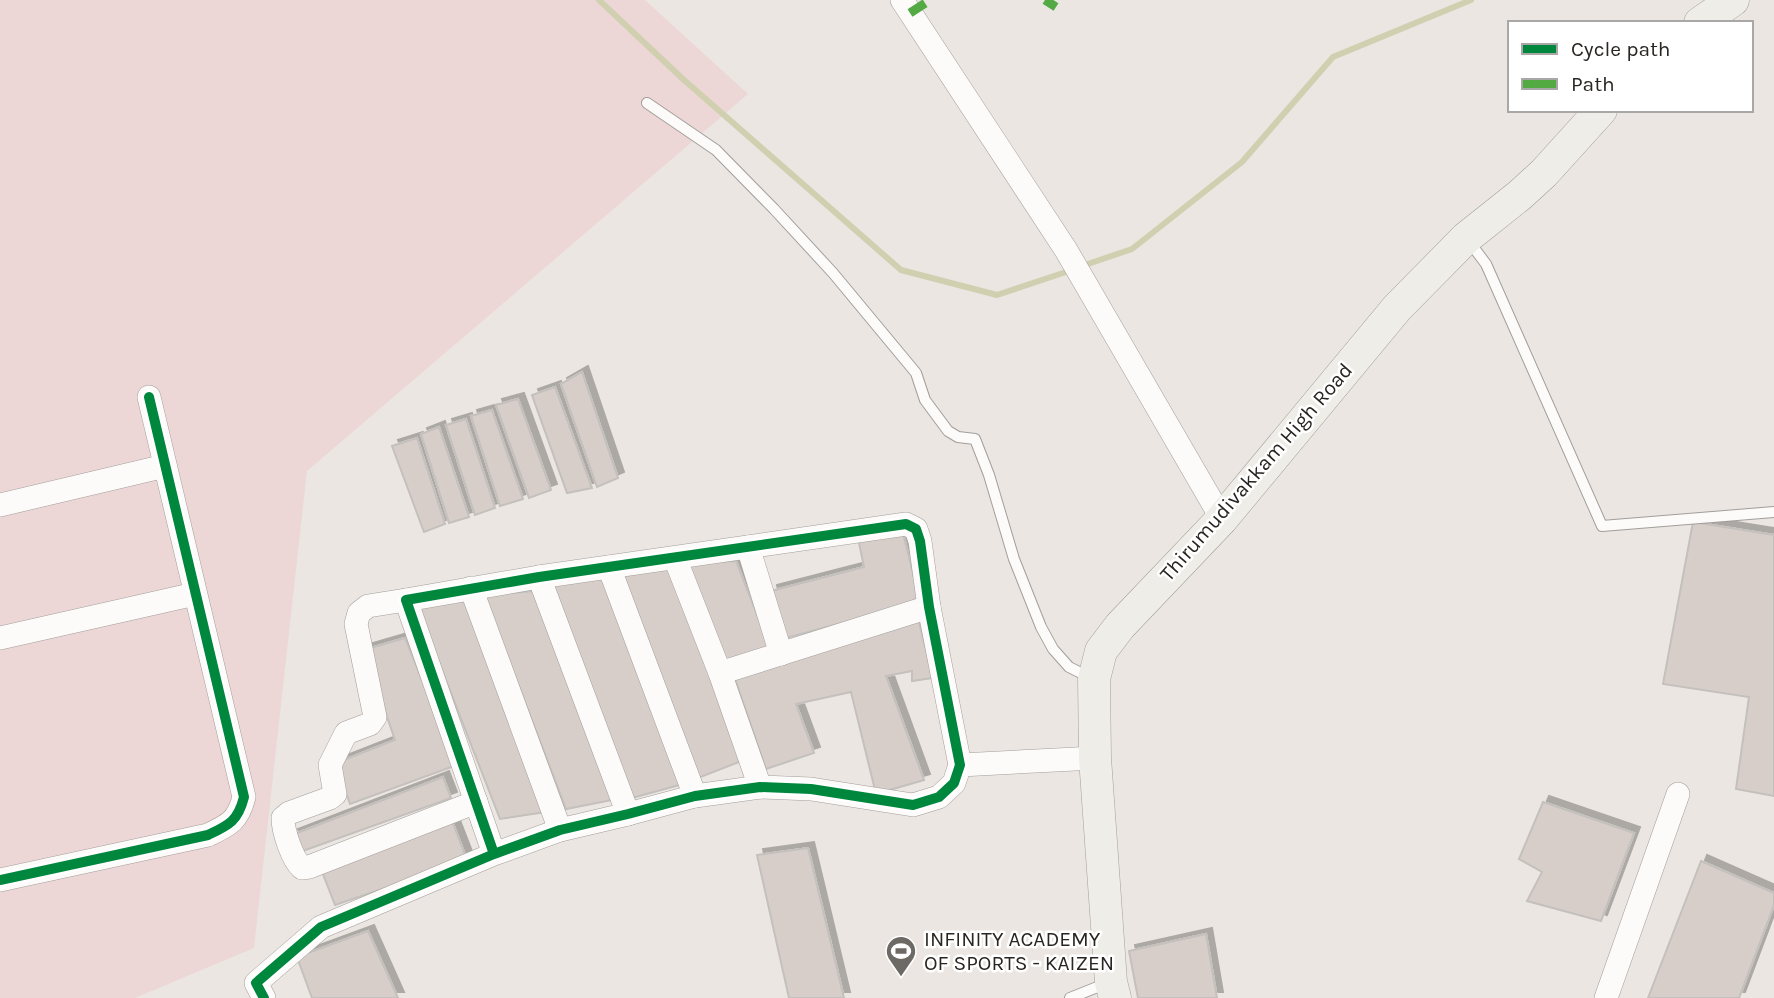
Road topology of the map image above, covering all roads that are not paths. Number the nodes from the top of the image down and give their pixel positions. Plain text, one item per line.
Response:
1 (902, 0) edge
2 (1733, 0) edge
3 (1703, 21) edge
4 (647, 103) dead end
5 (1599, 112) edge
6 (1466, 238) junction
7 (149, 397) dead end
8 (165, 466) junction
9 (0, 505) edge
10 (1774, 512) edge
11 (1222, 519) junction
12 (748, 547) junction
13 (676, 558) junction
14 (609, 566) junction
15 (539, 577) junction
16 (471, 588) junction
17 (195, 594) junction
18 (406, 600) junction
19 (929, 607) junction
20 (0, 638) edge
21 (781, 654) junction
22 (720, 673) junction
23 (1094, 679) junction
24 (1095, 758) junction
25 (960, 765) junction
26 (760, 787) junction
27 (1678, 794) dead end
28 (695, 796) junction
29 (476, 802) junction
30 (628, 814) junction
31 (560, 830) junction
32 (494, 854) junction
33 (0, 880) edge
34 (1113, 990) edge
35 (260, 991) edge
36 (1070, 998) edge
37 (1606, 998) edge

1 - 11 street
2 - 3 main road
4 - 23 lane
5 - 6 main road, Thirumudivakkam High Road
6 - 10 lane
6 - 11 main road, Thirumudivakkam High Road
7 - 8 street
8 - 9 street
8 - 17 street
11 - 23 main road, Thirumudivakkam High Road
12 - 13 street
12 - 19 street
12 - 21 street
13 - 14 street
13 - 22 street
14 - 15 street
14 - 28 street
15 - 16 street
15 - 30 street
16 - 18 street
16 - 31 street
17 - 20 street
17 - 33 street
18 - 29 street
18 - 29 street
19 - 21 street
19 - 25 street
21 - 22 street
22 - 26 street
23 - 24 main road, Thirumudivakkam High Road
24 - 25 street
24 - 34 main road, Thirumudivakkam High Road
25 - 26 street
26 - 28 street
27 - 37 street
28 - 30 street
29 - 32 street
30 - 31 street
31 - 32 street
32 - 35 street
34 - 36 lane

